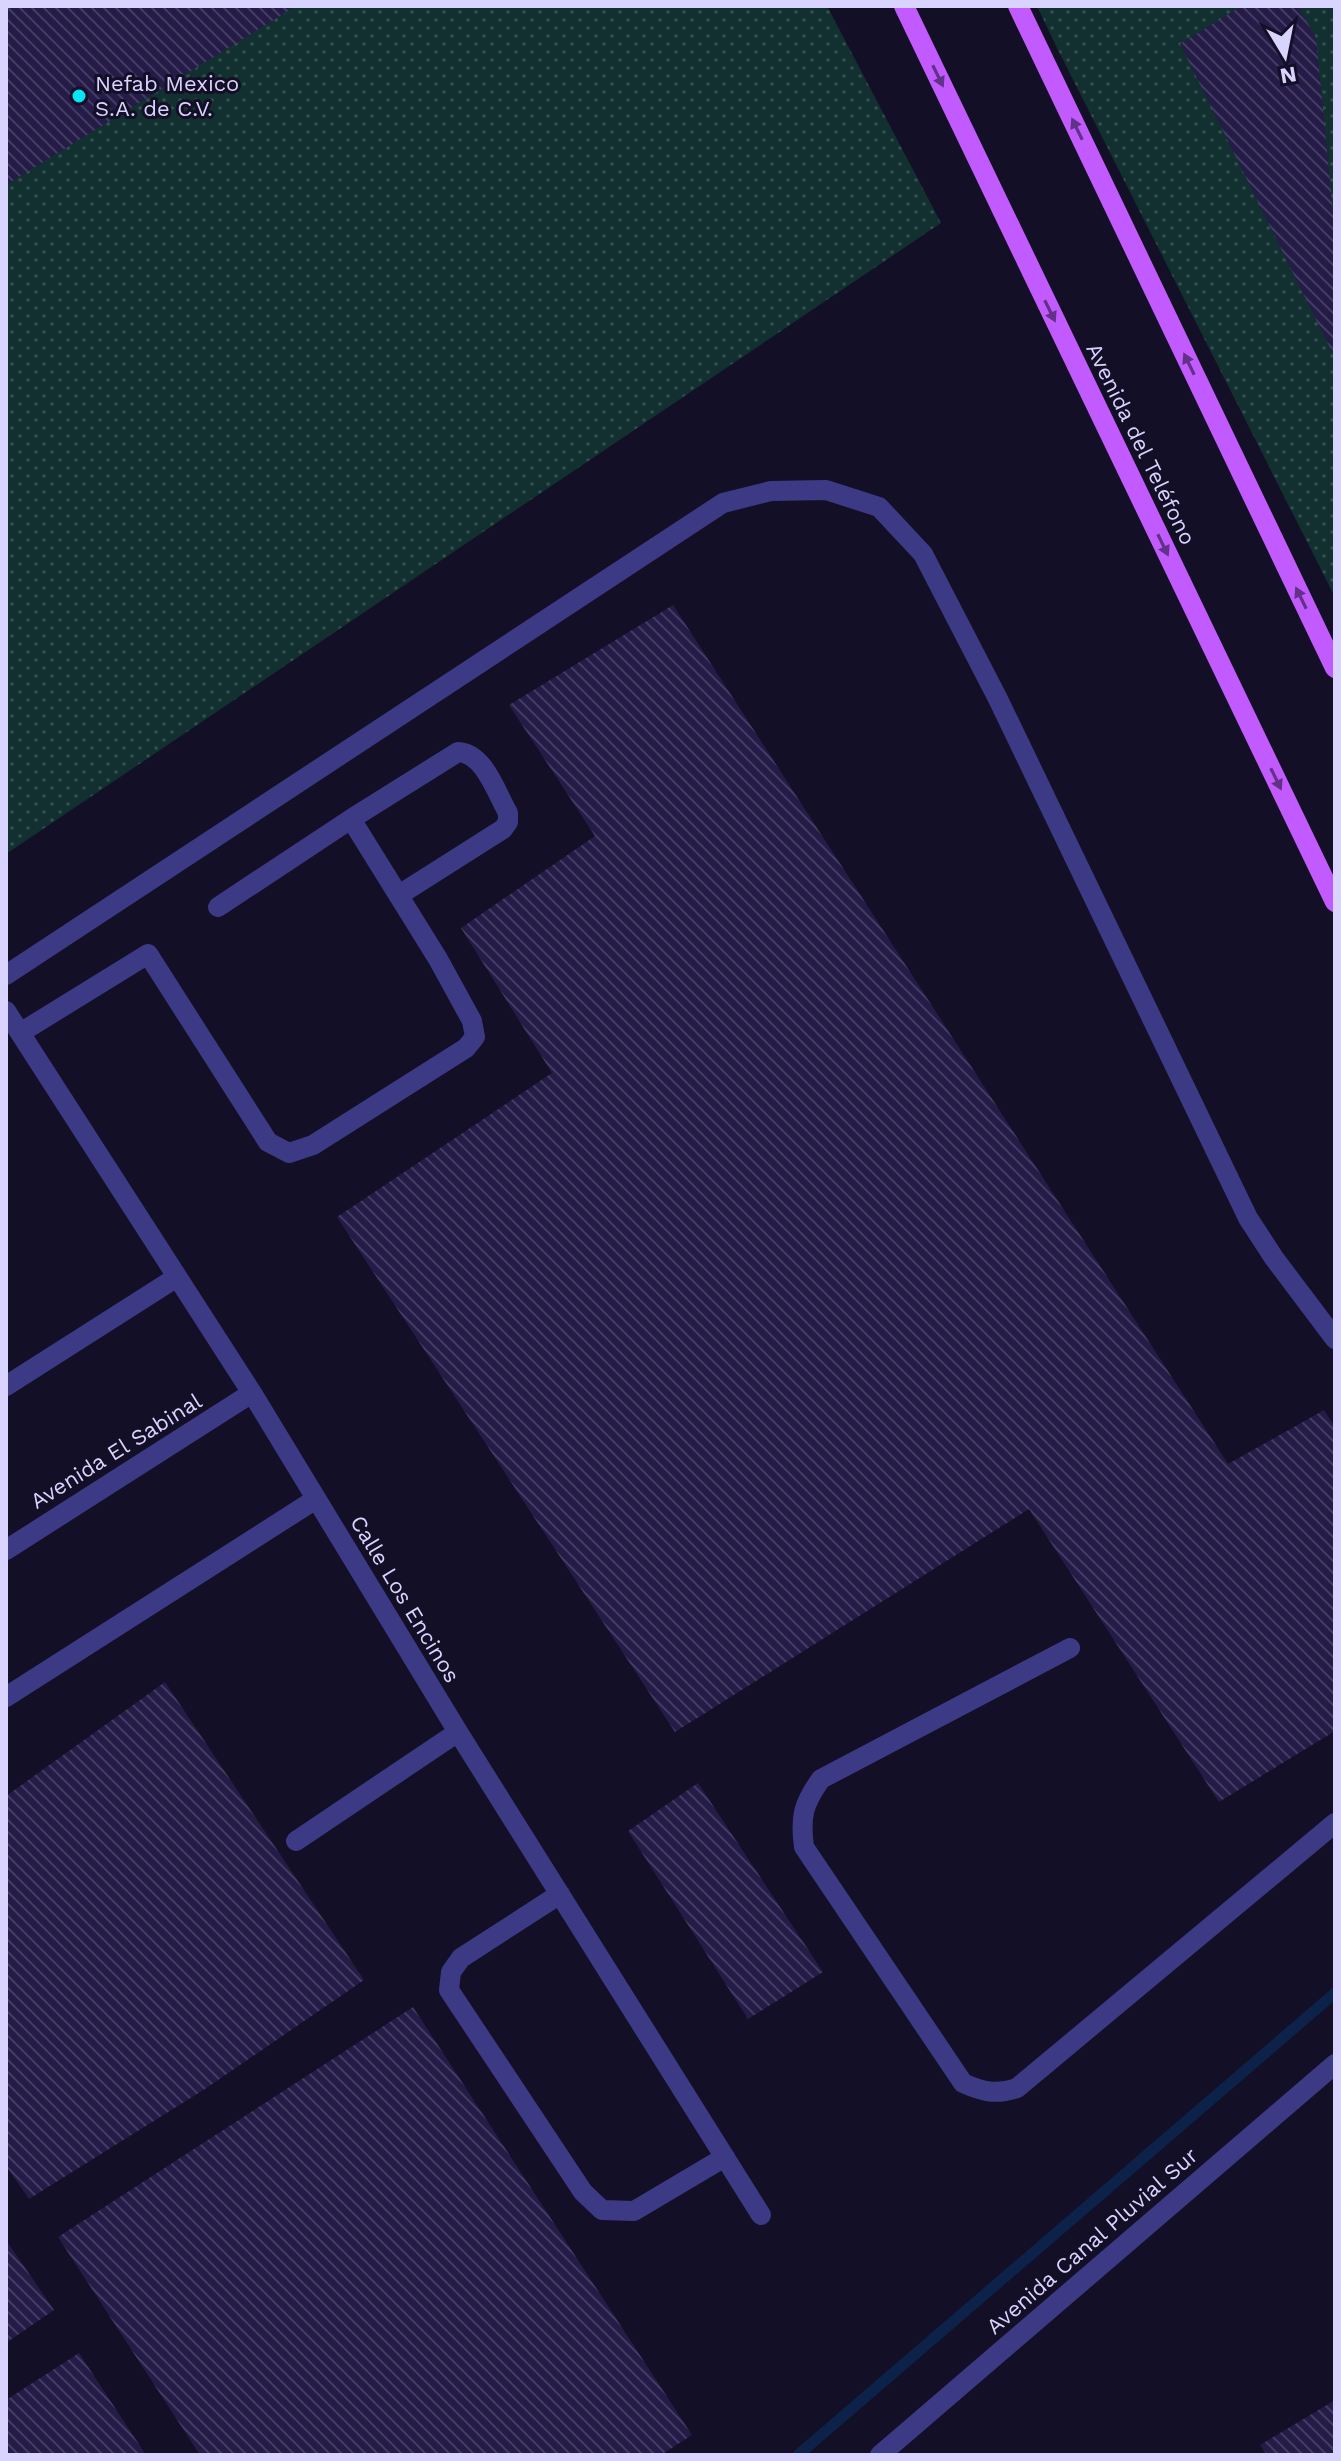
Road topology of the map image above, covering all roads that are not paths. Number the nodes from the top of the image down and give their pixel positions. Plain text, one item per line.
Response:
1 (904, 6) edge
2 (1018, 6) edge
3 (1335, 668) edge
4 (351, 819) junction
5 (399, 895) junction
6 (1335, 902) edge
7 (218, 907) dead end
8 (6, 975) edge
9 (6, 1011) edge
10 (20, 1033) junction
11 (177, 1277) junction
12 (1335, 1339) edge
13 (6, 1386) edge
14 (252, 1393) junction
15 (316, 1499) junction
16 (6, 1550) edge
17 (1070, 1648) dead end
18 (6, 1697) edge
19 (458, 1732) junction
20 (1335, 1823) edge
21 (296, 1841) dead end
22 (560, 1894) junction
23 (1335, 2064) edge
24 (725, 2157) junction
25 (761, 2215) dead end
26 (880, 2455) edge

1 -> 6 main road, Avenida del Teléfono
3 -> 2 main road
4 - 5 street
4 - 5 street
4 - 7 street
5 - 10 street
8 - 12 street
9 - 10 street, Calle Los Encinos
10 - 11 street, Calle Los Encinos
11 - 13 street
11 - 14 street, Calle Los Encinos
14 - 15 street, Calle Los Encinos
14 - 16 street, Avenida El Sabinal
15 - 18 street
15 - 19 street, Calle Los Encinos
17 - 20 street
19 - 21 street
19 - 22 street, Calle Los Encinos
22 - 24 street, Calle Los Encinos
22 - 24 street
23 - 26 street, Avenida Canal Pluvial Sur
24 - 25 street, Calle Los Encinos

